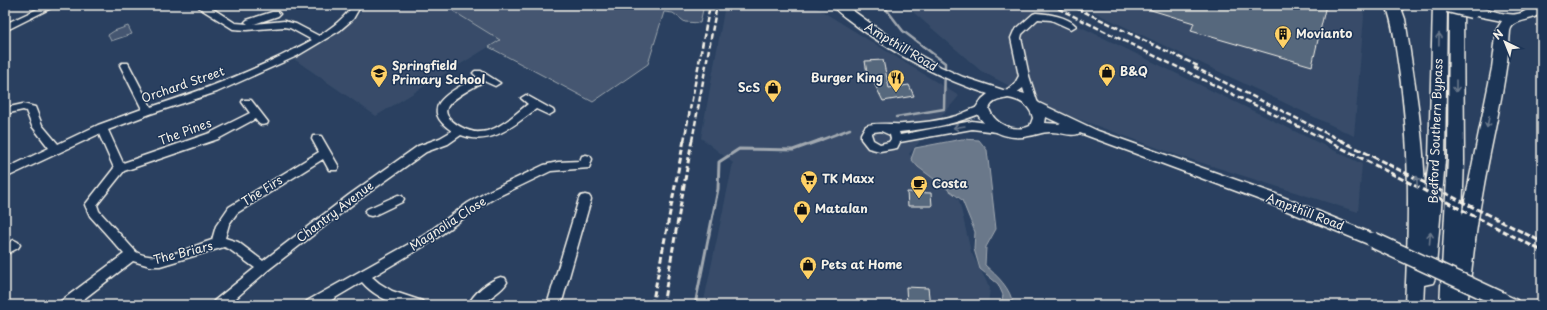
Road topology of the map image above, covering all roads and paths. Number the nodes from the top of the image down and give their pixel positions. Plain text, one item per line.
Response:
1 (53, 5) edge
2 (358, 5) edge
3 (838, 5) edge
4 (1393, 5) edge
5 (1440, 5) edge
6 (1448, 5) edge
7 (1456, 5) edge
8 (1539, 5) edge
9 (204, 7) dead end
10 (275, 14) dead end
11 (1514, 18) junction
12 (1071, 26) dead end
13 (247, 27) junction
14 (5, 28) edge
15 (319, 40) junction
16 (125, 66) dead end
17 (1024, 76) junction
18 (495, 83) dead end
19 (967, 83) junction
20 (1006, 94) junction
21 (248, 102) dead end
22 (1034, 105) junction
23 (983, 108) junction
24 (5, 111) edge
25 (148, 111) junction
26 (549, 112) dead end
27 (102, 128) junction
28 (997, 128) junction
29 (889, 129) junction
30 (1036, 129) junction
31 (460, 132) junction
32 (1093, 134) junction
33 (317, 139) dead end
34 (896, 139) junction
35 (57, 150) junction
36 (324, 153) junction
37 (586, 159) dead end
38 (333, 167) dead end
39 (120, 168) junction
40 (5, 174) edge
41 (398, 199) dead end
42 (585, 199) dead end
43 (371, 212) dead end
44 (218, 244) junction
45 (132, 255) junction
46 (264, 267) junction
47 (363, 275) junction
48 (501, 282) dead end
49 (1507, 303) edge
50 (66, 305) edge
51 (219, 305) edge
52 (312, 305) edge
53 (417, 305) edge
54 (475, 305) edge
55 (554, 305) edge
56 (1414, 305) edge
57 (1423, 305) edge
58 (1448, 305) edge
59 (1458, 305) edge

1 - 14 street
2 - 15 street, Orchard Street
3 - 19 main road, Ampthill Road
56 -> 4 highway
57 -> 5 highway, Bedford Southern Bypass
6 - 11 highway, bridge
7 -> 58 highway, Bedford Southern Bypass
8 - 11 highway
9 - 13 street
10 - 13 street
11 -> 59 highway
12 - 17 street
13 - 15 street
15 - 25 street, Orchard Street
16 - 25 street
17 - 20 street
17 - 22 street
18 - 31 street
19 - 20 main road, Ampthill Road
19 - 23 main road, Ampthill Road
20 - 22 main road
20 - 23 main road
21 - 39 street, The Pines
22 - 30 main road
22 - 32 main road, Ampthill Road
23 - 28 main road
23 - 29 street
24 - 35 street
25 - 27 street, Orchard Street
26 - 31 street
27 - 35 street, Orchard Street
27 - 39 street
28 - 30 main road
28 -> 34 street
29 - 34 street
29 - 34 street
30 - 32 main road, Ampthill Road
31 - 46 street, Chantry Avenue
32 - 49 main road, Ampthill Road, bridge
33 - 36 street
35 - 40 street, Orchard Street
36 - 38 street
36 - 44 street, The Firs
37 - 47 street, Magnolia Close
39 - 45 street, The Briars
41 - 43 street
42 - 55 street
44 - 45 street, The Briars
44 - 46 street, The Briars
45 - 50 street
46 - 51 street, Chantry Avenue
47 - 52 street, Magnolia Close
47 - 53 street
48 - 54 street

